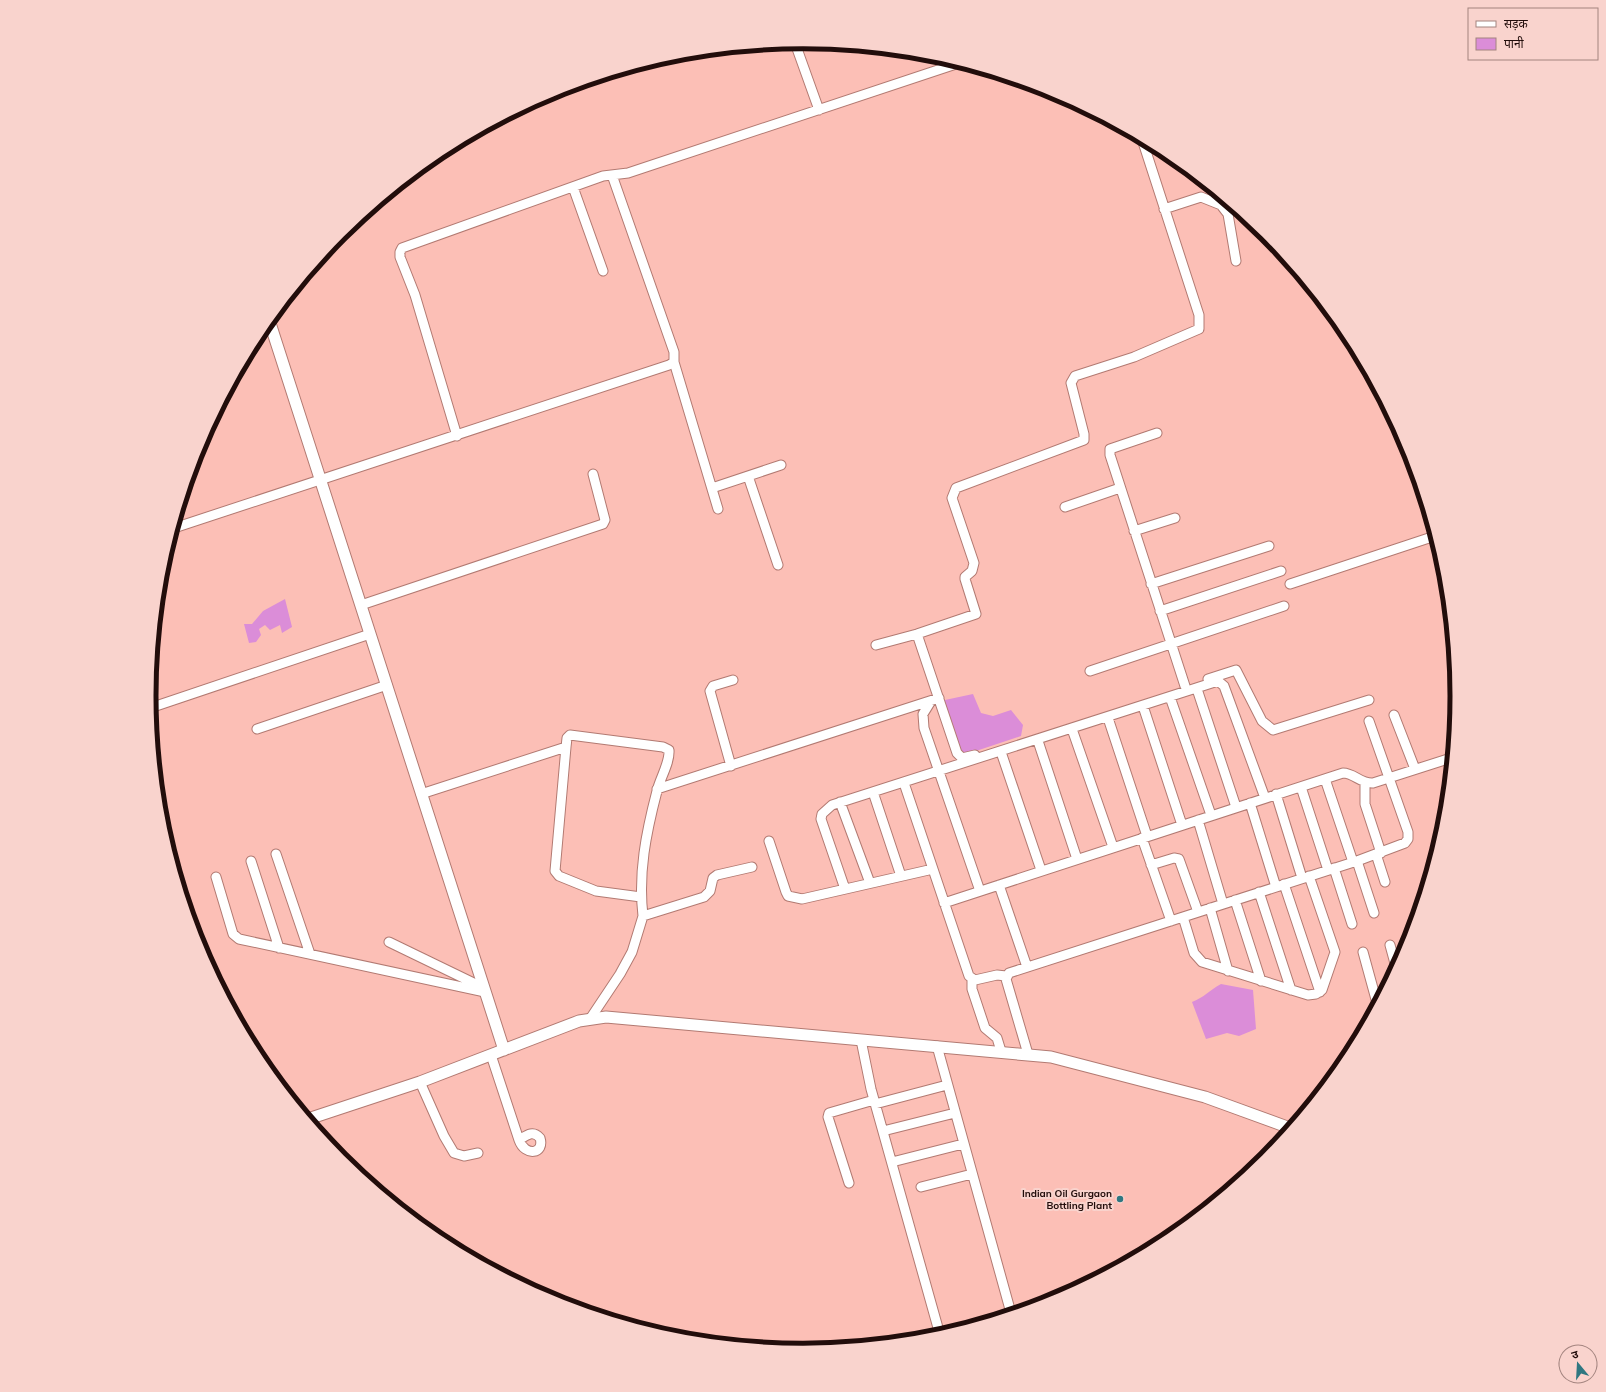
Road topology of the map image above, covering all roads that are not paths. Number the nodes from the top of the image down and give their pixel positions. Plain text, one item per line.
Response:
1 (797, 49) edge
2 (950, 66) edge
3 (819, 110) junction
4 (1145, 147) edge
5 (612, 175) junction
6 (573, 187) junction
7 (1164, 209) junction
8 (1236, 261) dead end
9 (603, 271) dead end
10 (272, 327) edge
11 (674, 362) junction
12 (1156, 433) dead end
13 (457, 436) junction
14 (781, 465) dead end
15 (593, 474) dead end
16 (748, 476) junction
17 (320, 479) junction
18 (712, 488) junction
19 (1120, 488) junction
20 (1065, 507) dead end
21 (718, 509) dead end
22 (1175, 518) dead end
23 (179, 526) edge
24 (1134, 531) junction
25 (1430, 537) edge
26 (1269, 546) dead end
27 (778, 565) dead end
28 (1281, 571) dead end
29 (1151, 584) junction
30 (1290, 584) dead end
31 (361, 605) junction
32 (1284, 606) dead end
33 (1160, 611) junction
34 (370, 634) junction
35 (918, 634) junction
36 (1171, 644) junction
37 (876, 646) dead end
38 (1090, 671) dead end
39 (733, 680) dead end
40 (387, 685) junction
41 (1185, 686) junction
42 (1197, 689) junction
43 (1170, 697) junction
44 (935, 699) junction
45 (1369, 700) dead end
46 (156, 706) edge
47 (1143, 706) junction
48 (1394, 715) dead end
49 (1108, 718) junction
50 (1369, 721) dead end
51 (257, 729) dead end
52 (1072, 729) junction
53 (1038, 740) junction
54 (566, 747) junction
55 (1001, 752) junction
56 (1446, 759) edge
57 (731, 766) junction
58 (1415, 769) junction
59 (940, 772) junction
60 (1389, 778) junction
61 (1325, 779) junction
62 (1365, 782) junction
63 (904, 783) junction
64 (1301, 787) junction
65 (657, 789) junction
66 (873, 792) junction
67 (421, 794) junction
68 (1276, 794) junction
69 (1265, 798) junction
70 (840, 802) junction
71 (1250, 803) junction
72 (1236, 807) junction
73 (1211, 815) junction
74 (1198, 820) junction
75 (1182, 825) junction
76 (1145, 837) junction
77 (769, 841) dead end
78 (1113, 847) junction
79 (276, 854) dead end
80 (1378, 854) junction
81 (1077, 859) junction
82 (251, 861) dead end
83 (1355, 862) junction
84 (1151, 865) junction
85 (752, 867) dead end
86 (933, 869) junction
87 (1331, 869) junction
88 (1041, 870) junction
89 (900, 876) junction
90 (216, 877) dead end
91 (1306, 877) junction
92 (1385, 882) dead end
93 (870, 883) junction
94 (999, 885) junction
95 (1280, 886) junction
96 (845, 889) junction
97 (980, 891) junction
98 (1259, 892) junction
99 (641, 897) junction
100 (1235, 900) junction
101 (944, 903) junction
102 (1223, 904) junction
103 (1210, 908) junction
104 (1198, 912) junction
105 (1374, 913) dead end
106 (643, 916) junction
107 (1183, 917) junction
108 (1171, 921) junction
109 (1352, 924) dead end
110 (389, 942) dead end
111 (1390, 945) dead end
112 (279, 948) junction
113 (1363, 952) dead end
114 (310, 954) junction
115 (1394, 959) edge
116 (1027, 967) junction
117 (1228, 971) junction
118 (1006, 976) junction
119 (972, 980) junction
120 (1261, 981) junction
121 (484, 990) junction
122 (1291, 990) junction
123 (1320, 992) junction
124 (1375, 997) edge
125 (590, 1019) junction
126 (861, 1040) junction
127 (937, 1046) junction
128 (504, 1050) junction
129 (1000, 1052) junction
130 (1028, 1054) junction
131 (491, 1055) junction
132 (420, 1082) junction
133 (947, 1085) junction
134 (875, 1102) junction
135 (955, 1113) junction
136 (313, 1118) edge
137 (1286, 1126) edge
138 (883, 1131) junction
139 (519, 1140) dead end
140 (963, 1144) junction
141 (478, 1153) dead end
142 (892, 1162) junction
143 (972, 1174) junction
144 (849, 1183) dead end
145 (921, 1187) dead end
146 (1010, 1309) edge
147 (938, 1329) edge

1 - 3 street
2 - 3 street
3 - 5 street
4 - 7 street
5 - 6 street
5 - 11 street
6 - 9 street
6 - 13 street
7 - 8 street
7 - 35 street
10 - 17 street
11 - 13 street
11 - 18 street
12 - 19 street
13 - 17 street
14 - 16 street
15 - 31 street
16 - 18 street
16 - 27 street
17 - 23 street
17 - 31 street
18 - 21 street
19 - 20 street
19 - 24 street
22 - 24 street
24 - 29 street
25 - 30 street
26 - 29 street
28 - 33 street
29 - 33 street
31 - 34 street
32 - 36 street
33 - 36 street
34 - 40 street
34 - 46 street
35 - 37 street
35 - 44 street
36 - 38 street
36 - 41 street
39 - 57 street
40 - 51 street
40 - 67 street
41 - 44 street
41 - 45 street
42 - 43 street
42 - 69 street
42 - 72 street
43 - 47 street
43 - 73 street
44 - 57 street
44 - 59 street
47 - 49 street
47 - 75 street
48 - 58 street
49 - 52 street
49 - 76 street
50 - 60 street
52 - 53 street
52 - 78 street
53 - 55 street
53 - 81 street
54 - 65 street
54 - 67 street
54 - 99 street
55 - 59 street
55 - 88 street
56 - 58 street
57 - 65 street
58 - 60 street
59 - 63 street
59 - 97 street
60 - 62 street
60 - 80 street
61 - 62 street
61 - 64 street
61 - 83 street
62 - 80 street
63 - 66 street
63 - 86 street
64 - 68 street
64 - 87 street
65 - 99 street
66 - 70 street
66 - 89 street
67 - 121 street
68 - 69 street
68 - 91 street
69 - 71 street
70 - 93 street
70 - 96 street
71 - 72 street
71 - 95 street
72 - 73 street
73 - 74 street
74 - 75 street
74 - 102 street
75 - 76 street
76 - 78 street
76 - 84 street
77 - 96 street
78 - 81 street
79 - 114 street
80 - 83 street
80 - 92 street
81 - 88 street
82 - 112 street
83 - 87 street
83 - 105 street
84 - 104 street
84 - 108 street
85 - 106 street
86 - 89 street
86 - 101 street
87 - 91 street
87 - 109 street
88 - 94 street
89 - 93 street
90 - 112 street
91 - 95 street
91 - 123 street
93 - 96 street
94 - 97 street
94 - 116 street
95 - 98 street
95 - 123 street
97 - 101 street
98 - 100 street
98 - 122 street
99 - 106 street
100 - 102 street
100 - 120 street
101 - 119 street
102 - 103 street
103 - 104 street
103 - 117 street
104 - 107 street
106 - 125 street
107 - 108 street
107 - 117 street
108 - 116 street
110 - 121 street
111 - 115 street
112 - 114 street
113 - 124 street
114 - 121 street
116 - 118 street
117 - 120 street
118 - 119 street
118 - 130 street
119 - 129 street
120 - 122 street
121 - 128 street
122 - 123 street
125 - 126 street
125 - 128 street
126 - 127 street
126 - 134 street
127 - 129 street
127 - 133 street
128 - 131 street
129 - 130 street
130 - 137 street
131 - 132 street
131 - 139 street
132 - 136 street
132 - 141 street
133 - 134 street
133 - 135 street
134 - 138 street
134 - 144 street
135 - 138 street
135 - 140 street
138 - 142 street
140 - 142 street
140 - 143 street
142 - 147 street
143 - 145 street
143 - 146 street

